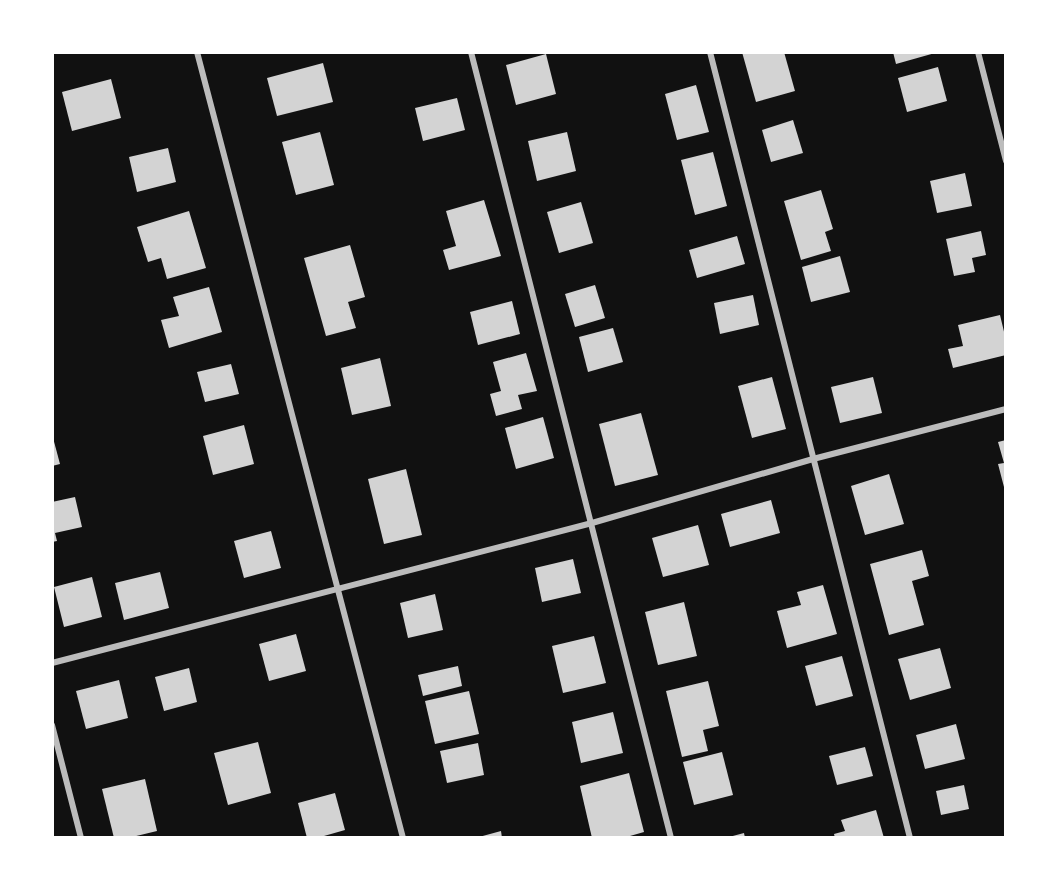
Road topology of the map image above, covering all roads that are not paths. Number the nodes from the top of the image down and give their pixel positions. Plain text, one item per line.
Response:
1 (197, 52) edge
2 (471, 52) edge
3 (710, 52) edge
4 (978, 52) edge
5 (1005, 161) edge
6 (1005, 409) edge
7 (813, 459) junction
8 (592, 523) junction
9 (338, 589) junction
10 (52, 663) edge
11 (52, 725) edge
12 (81, 837) edge
13 (403, 837) edge
14 (671, 837) edge
15 (910, 837) edge

1 - 9 street
2 - 8 street
3 - 7 street
4 - 5 street
6 - 7 street
7 - 8 street
7 - 15 street
8 - 9 street
8 - 14 street
9 - 10 street
9 - 13 street
11 - 12 street

